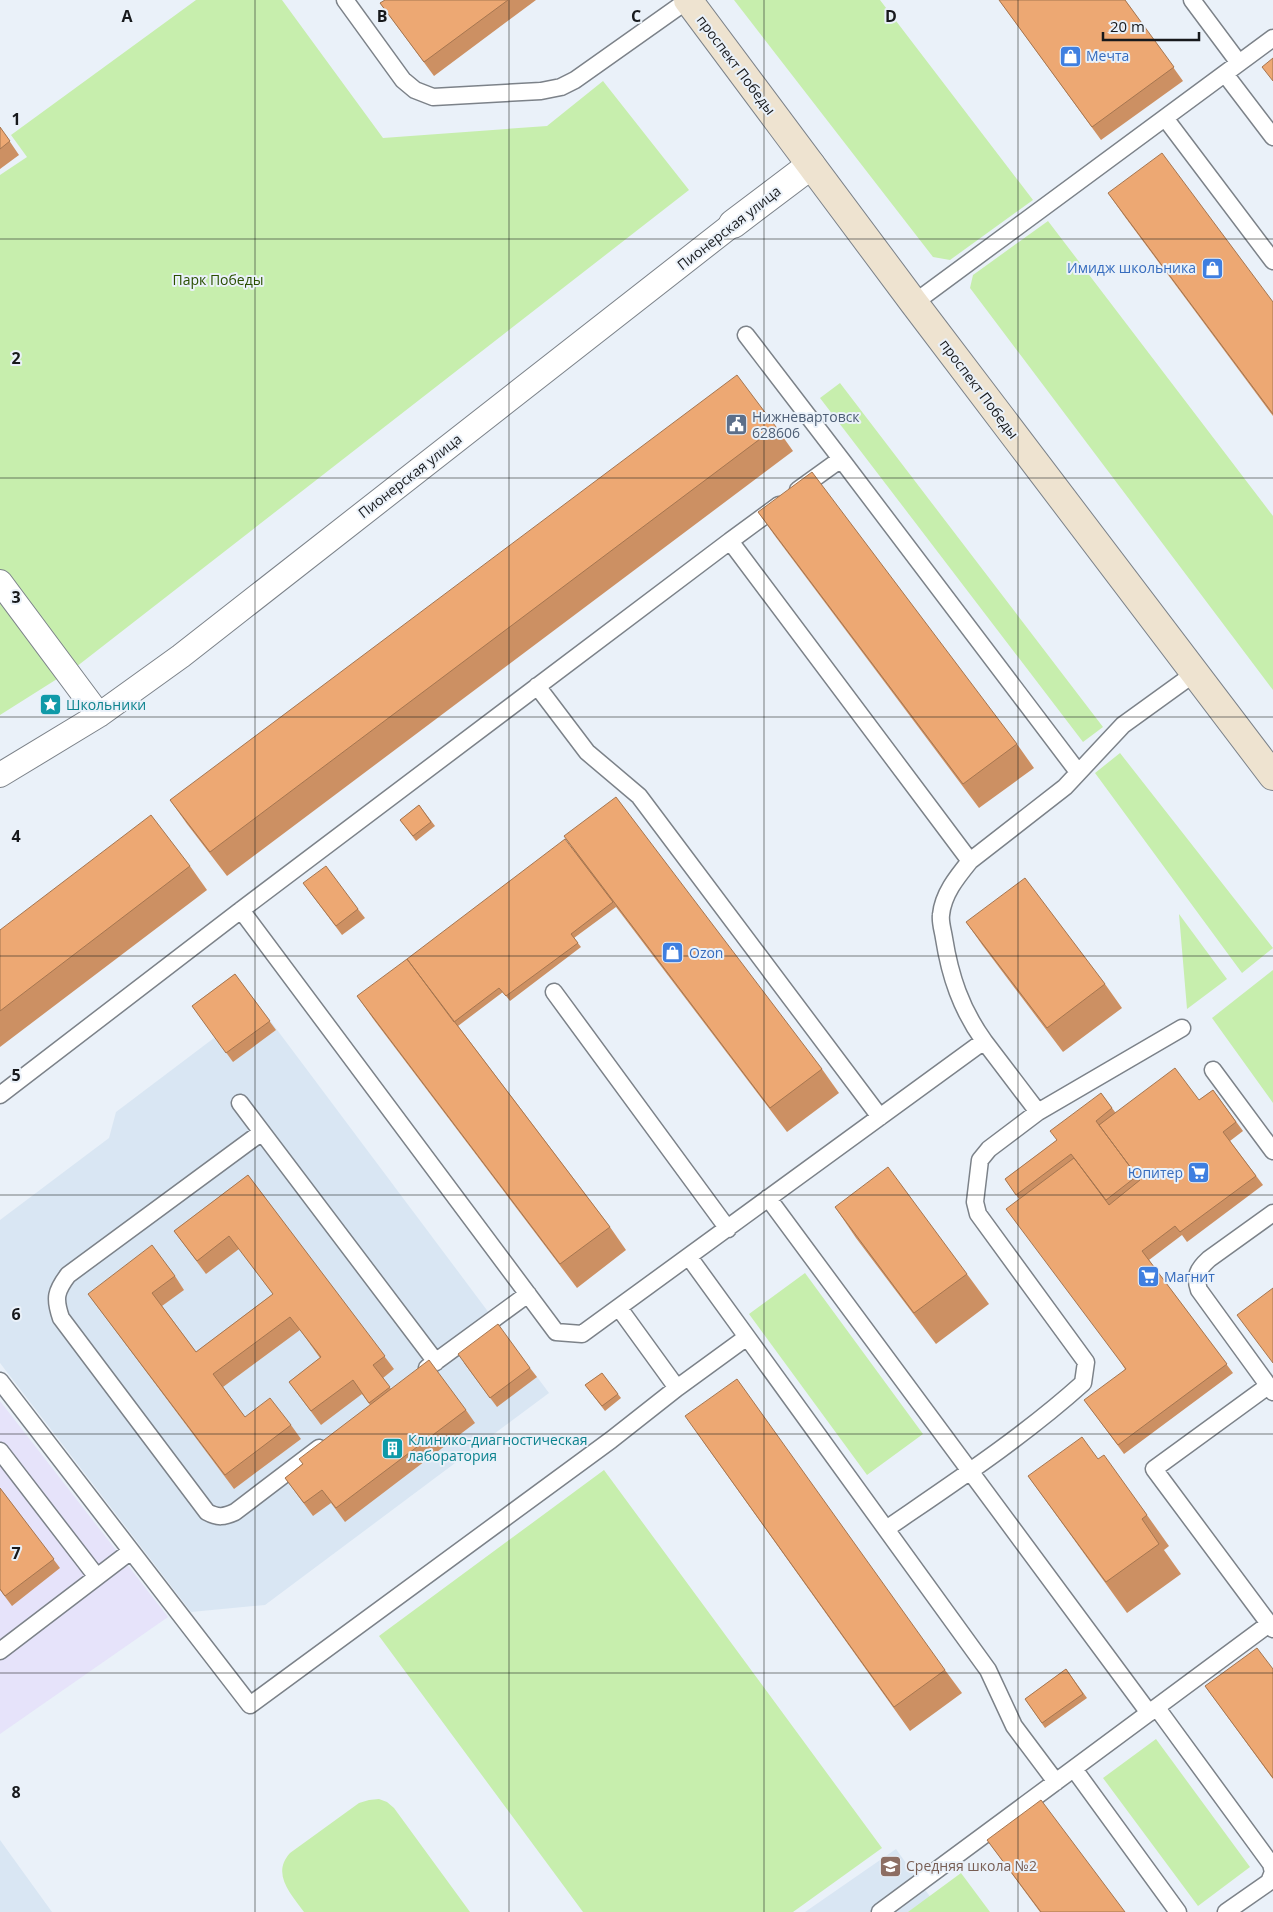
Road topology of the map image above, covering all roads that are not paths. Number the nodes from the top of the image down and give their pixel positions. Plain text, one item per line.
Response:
1 (345, 0) edge
2 (688, 0) edge
3 (1192, 0) edge
4 (1273, 38) edge
5 (1240, 64) junction
6 (1225, 74) junction
7 (1166, 118) junction
8 (1273, 137) edge
9 (811, 165) junction
10 (733, 224) joint
11 (1273, 261) edge
12 (914, 303) junction
13 (746, 335) dead end
14 (841, 459) junction
15 (730, 541) junction
16 (0, 582) edge
17 (1195, 673) junction
18 (537, 686) junction
19 (98, 715) junction
20 (1078, 772) junction
21 (0, 775) edge
22 (1273, 776) edge
23 (970, 861) junction
24 (241, 910) junction
25 (554, 992) dead end
26 (1182, 1028) dead end
27 (984, 1041) junction
28 (1214, 1070) dead end
29 (0, 1095) edge
30 (240, 1103) dead end
31 (1038, 1112) junction
32 (880, 1117) junction
33 (262, 1132) junction
34 (1273, 1151) edge
35 (768, 1198) junction
36 (1273, 1213) edge
37 (728, 1228) junction
38 (689, 1257) junction
39 (528, 1294) junction
40 (619, 1308) junction
41 (747, 1337) junction
42 (436, 1362) junction
43 (416, 1377) edge
44 (0, 1381) edge
45 (677, 1388) junction
46 (1271, 1389) edge
47 (329, 1440) edge
48 (0, 1452) edge
49 (970, 1470) junction
50 (886, 1529) junction
51 (131, 1551) junction
52 (97, 1577) junction
53 (1271, 1627) edge
54 (0, 1651) edge
55 (1153, 1711) junction
56 (1074, 1769) junction
57 (1056, 1782) junction
58 (880, 1912) edge
59 (1178, 1912) edge
60 (1226, 1912) edge

1 - 2 lane
2 - 9 main road, проспект Победы
3 - 5 lane
4 - 5 lane
5 - 6 lane
6 - 7 lane
6 - 8 lane
7 - 11 lane
7 - 12 lane
9 - 10 street, Пионерская улица
9 - 12 main road, проспект Победы
10 - 19 street, Пионерская улица
12 - 17 main road, проспект Победы
13 - 14 lane
14 - 15 lane
14 - 20 lane
15 - 18 lane
15 - 23 lane
16 - 19 street
17 - 20 lane
17 - 22 main road, проспект Победы
18 - 24 lane
18 - 32 lane
19 - 21 street, Пионерская улица
20 - 23 lane
23 - 27 lane
24 - 29 lane
24 - 39 lane
25 - 37 lane
26 - 31 lane
27 - 31 lane
27 - 32 lane
28 - 34 lane
30 - 33 lane
31 - 49 lane
32 - 35 lane
33 - 42 lane
33 - 47 lane
35 - 37 lane
35 - 49 lane
36 - 46 lane
37 - 38 lane
38 - 40 lane
38 - 41 lane
39 - 40 lane
39 - 42 lane
40 - 45 lane
41 - 45 lane
41 - 50 lane
42 - 43 lane
44 - 51 lane
45 - 51 lane
46 - 53 lane
48 - 52 lane
49 - 50 lane
49 - 55 lane
50 - 57 lane
51 - 52 lane
52 - 54 lane
53 - 55 lane
55 - 56 lane
55 - 60 lane
56 - 57 lane
56 - 59 lane
57 - 58 lane

